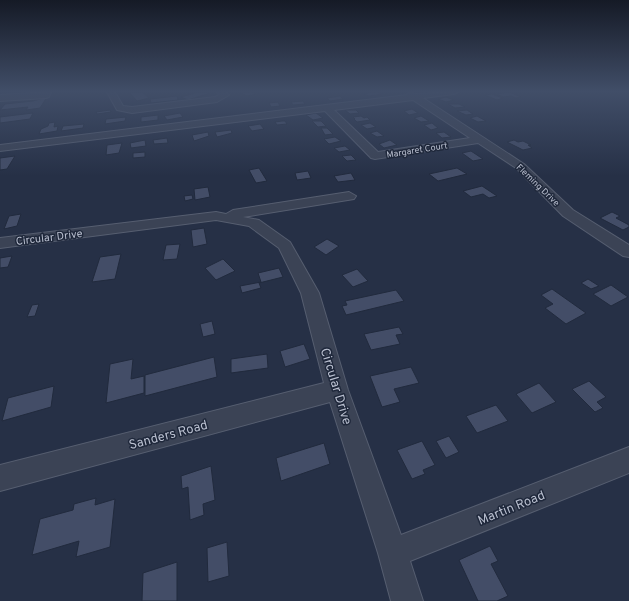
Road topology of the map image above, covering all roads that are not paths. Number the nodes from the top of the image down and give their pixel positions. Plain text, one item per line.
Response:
1 (229, 120) edge
2 (339, 120) edge
3 (449, 120) edge
4 (479, 140) junction
5 (0, 148) edge
6 (349, 196) dead end
7 (216, 216) junction
8 (0, 243) edge
9 (629, 252) edge
10 (337, 390) junction
11 (629, 460) edge
12 (0, 478) edge
13 (393, 553) junction
14 (407, 601) edge

1 - 5 street
2 - 4 street, Margaret Court
3 - 4 street, Fleming Drive
4 - 9 street, Fleming Drive
6 - 7 street, Circular Drive
7 - 8 street, Circular Drive
7 - 10 street, Circular Drive
10 - 12 street, Sanders Road
10 - 13 street, Circular Drive
11 - 13 street, Martin Road
13 - 14 street, Circular Drive

